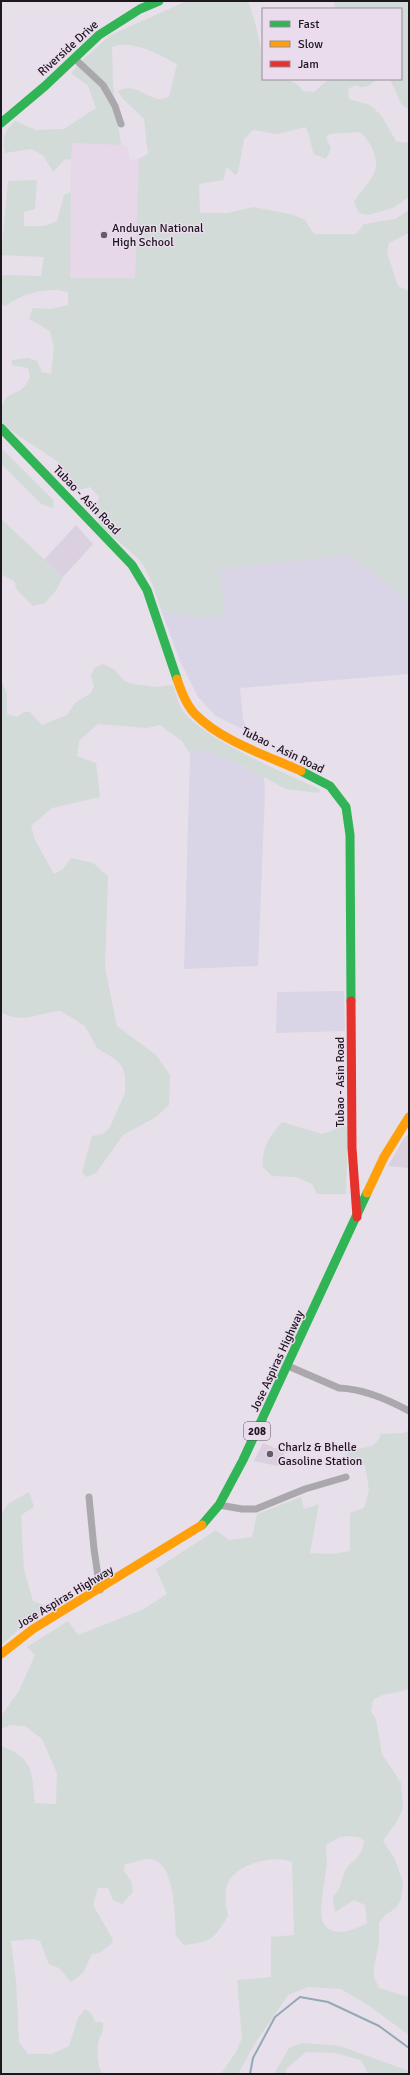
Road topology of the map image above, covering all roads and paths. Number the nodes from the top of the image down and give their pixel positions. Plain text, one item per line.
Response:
1 (159, 1) edge
2 (74, 58) junction
3 (1, 123) edge
4 (122, 124) dead end
5 (1, 428) edge
6 (409, 1117) edge
7 (357, 1217) junction
8 (288, 1366) junction
9 (409, 1411) edge
10 (346, 1477) dead end
11 (89, 1498) dead end
12 (220, 1505) junction
13 (100, 1590) junction
14 (16, 1641) junction
15 (1, 1647) edge
16 (1, 1654) edge

1 - 2 main road, Riverside Drive
2 - 3 main road, Riverside Drive
2 - 4 street
5 - 7 main road, Tubao - Asin Road
6 - 7 main road, Jose Aspiras Highway / 208
7 - 8 main road, Jose Aspiras Highway / 208
8 - 9 street
8 - 12 main road, Jose Aspiras Highway / 208
10 - 12 street
11 - 13 street
12 - 13 main road, Jose Aspiras Highway / 208
13 - 14 main road, Jose Aspiras Highway / 208
14 - 15 street
14 - 16 main road, Jose Aspiras Highway / 208

